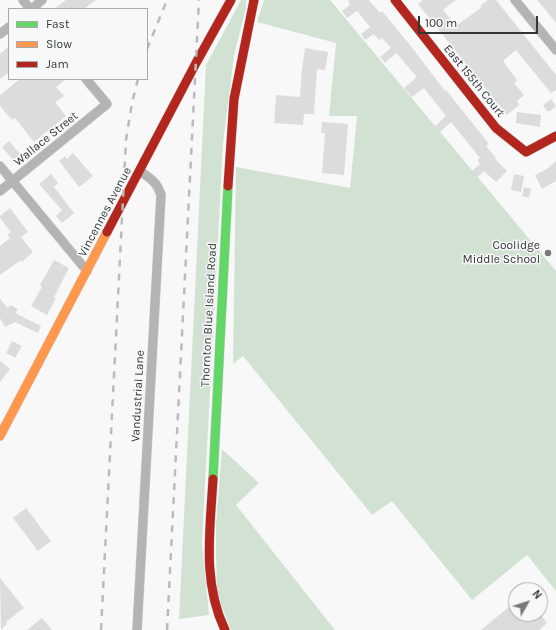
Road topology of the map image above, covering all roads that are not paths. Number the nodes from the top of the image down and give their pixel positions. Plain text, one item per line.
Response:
1 (23, 0) edge
2 (42, 0) edge
3 (231, 0) edge
4 (254, 0) edge
5 (395, 0) edge
6 (515, 0) edge
7 (30, 8) edge
8 (32, 8) edge
9 (8, 28) edge
10 (0, 34) edge
11 (556, 50) edge
12 (87, 80) edge
13 (556, 136) edge
14 (0, 166) edge
15 (140, 171) junction
16 (13, 181) junction
17 (0, 191) edge
18 (86, 271) junction
19 (0, 436) edge
20 (137, 630) edge
21 (225, 630) edge

1 - 7 street
2 - 8 street
3 - 15 street, Vincennes Avenue
4 - 21 street, Thornton Blue Island Road
5 - 13 street, East 155th Court
6 - 11 street
9 - 10 street
12 - 16 street, Wallace Street
14 - 16 street
15 - 18 street, Vincennes Avenue
15 - 20 street, Vandustrial Lane
16 - 17 street, Wallace Street
16 - 18 street
18 - 19 street, Vincennes Avenue

